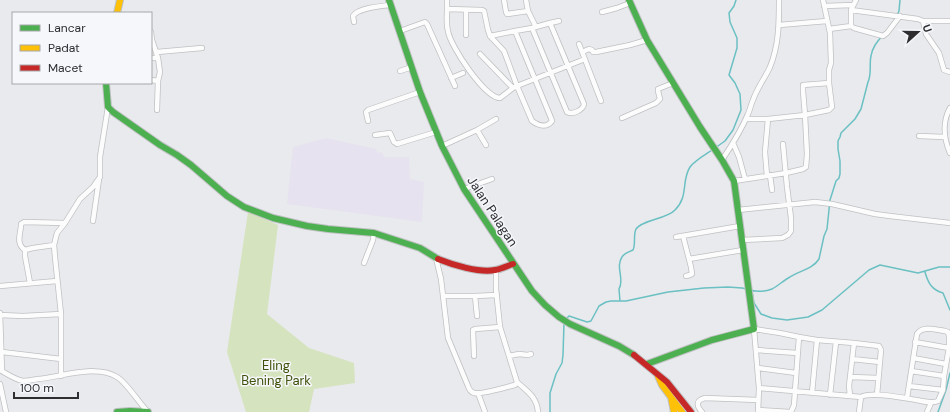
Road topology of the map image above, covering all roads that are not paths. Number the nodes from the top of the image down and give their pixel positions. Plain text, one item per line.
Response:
1 (120, 0) edge
2 (447, 0) edge
3 (504, 0) edge
4 (526, 0) edge
5 (779, 0) edge
6 (823, 0) edge
7 (390, 2) edge
8 (629, 2) edge
9 (855, 2) edge
10 (824, 6) junction
11 (447, 9) junction
12 (466, 10) junction
13 (851, 10) junction
14 (528, 11) junction
15 (117, 12) edge
16 (602, 12) dead end
17 (897, 16) junction
18 (559, 21) dead end
19 (827, 21) junction
20 (923, 21) junction
21 (950, 21) edge
22 (354, 22) dead end
23 (550, 23) junction
24 (779, 25) junction
25 (851, 26) junction
26 (534, 27) junction
27 (829, 28) junction
28 (400, 31) junction
29 (515, 32) junction
30 (498, 34) junction
31 (466, 35) dead end
32 (490, 36) junction
33 (152, 40) edge
34 (647, 40) junction
35 (579, 44) dead end
36 (498, 45) junction
37 (202, 48) dead end
38 (157, 52) junction
39 (582, 52) junction
40 (480, 54) dead end
41 (152, 58) edge
42 (158, 58) junction
43 (585, 59) junction
44 (568, 67) junction
45 (412, 68) junction
46 (400, 71) dead end
47 (511, 71) junction
48 (950, 72) edge
49 (463, 73) dead end
50 (551, 73) junction
51 (452, 78) junction
52 (504, 79) junction
53 (534, 79) junction
54 (152, 80) edge
55 (158, 81) junction
56 (672, 83) junction
57 (829, 83) junction
58 (106, 84) edge
59 (455, 86) dead end
60 (515, 87) junction
61 (420, 92) junction
62 (601, 100) dead end
63 (108, 107) junction
64 (950, 108) edge
65 (157, 110) dead end
66 (805, 114) junction
67 (622, 118) dead end
68 (496, 119) dead end
69 (746, 119) junction
70 (768, 119) junction
71 (368, 121) dead end
72 (477, 130) junction
73 (436, 132) junction
74 (375, 136) dead end
75 (919, 136) dead end
76 (944, 137) junction
77 (733, 143) junction
78 (783, 144) dead end
79 (486, 145) dead end
80 (442, 146) junction
81 (950, 153) edge
82 (722, 160) junction
83 (786, 173) junction
84 (769, 176) junction
85 (100, 177) junction
86 (492, 179) dead end
87 (745, 179) junction
88 (734, 181) junction
89 (464, 189) junction
90 (772, 190) dead end
91 (790, 205) junction
92 (738, 210) junction
93 (93, 221) dead end
94 (65, 223) junction
95 (950, 223) edge
96 (740, 226) junction
97 (374, 233) junction
98 (683, 236) junction
99 (676, 238) dead end
100 (742, 240) junction
101 (54, 245) junction
102 (25, 250) junction
103 (743, 250) junction
104 (436, 258) junction
105 (689, 259) junction
106 (364, 263) dead end
107 (513, 264) junction
108 (496, 270) junction
109 (686, 276) dead end
110 (57, 281) junction
111 (30, 283) junction
112 (0, 286) edge
113 (497, 295) junction
114 (444, 296) junction
115 (475, 296) junction
116 (0, 314) edge
117 (61, 314) junction
118 (478, 316) dead end
119 (500, 327) junction
120 (754, 329) junction
121 (799, 337) junction
122 (817, 340) junction
123 (836, 342) junction
124 (915, 342) junction
125 (854, 343) junction
126 (949, 348) edge
127 (756, 350) junction
128 (2, 352) junction
129 (797, 353) junction
130 (531, 354) dead end
131 (474, 356) dead end
132 (509, 356) junction
133 (913, 358) junction
134 (61, 359) junction
135 (852, 359) junction
136 (880, 362) junction
137 (647, 364) junction
138 (946, 364) junction
139 (758, 368) junction
140 (1, 371) edge
141 (911, 371) junction
142 (656, 373) junction
143 (796, 373) junction
144 (61, 376) junction
145 (944, 376) junction
146 (850, 377) junction
147 (878, 378) junction
148 (517, 382) junction
149 (0, 384) edge
150 (909, 386) junction
151 (759, 388) junction
152 (943, 390) junction
153 (794, 391) junction
154 (478, 393) junction
155 (812, 393) junction
156 (830, 395) junction
157 (877, 395) junction
158 (850, 396) junction
159 (671, 397) junction
160 (861, 397) junction
161 (907, 398) junction
162 (758, 400) junction
163 (139, 402) junction
164 (931, 403) junction
165 (131, 411) edge
166 (758, 411) edge
167 (6, 412) edge
168 (117, 412) edge
169 (147, 412) edge
170 (485, 412) edge
171 (538, 412) edge
172 (674, 412) edge
173 (682, 412) edge
174 (691, 412) edge
175 (702, 412) edge
176 (790, 412) edge
177 (859, 412) edge
178 (927, 412) edge

1 - 15 main road
2 - 11 street
3 - 14 street
4 - 14 street
5 - 24 street
6 - 10 street
7 - 22 street
7 - 28 main road, Jalan Palagan
8 - 16 street
8 - 34 main road
9 - 10 street
9 - 13 street
10 - 19 street
11 - 12 street
11 - 60 street
12 - 31 street
12 - 32 street
13 - 17 street
13 - 25 street
14 - 26 street
17 - 20 street
17 - 25 street
18 - 23 street
19 - 24 street
19 - 27 street
20 - 21 street
20 - 48 street
23 - 26 street
23 - 44 street
24 - 69 street
25 - 27 street
26 - 29 street
26 - 50 street
27 - 57 street
28 - 45 main road, Jalan Palagan
28 - 51 street
29 - 30 street
29 - 53 street
30 - 32 street
30 - 36 street
32 - 36 street
33 - 38 street
34 - 39 street
34 - 56 main road
35 - 39 street
36 - 47 street
37 - 38 street
38 - 42 street
39 - 43 street
40 - 52 street
41 - 42 street
42 - 55 street
43 - 44 street
43 - 62 street
44 - 50 street
44 - 50 street
45 - 46 street
45 - 61 main road, Jalan Palagan
47 - 52 street
47 - 60 street
49 - 51 street
50 - 53 street
51 - 59 street
52 - 60 street
53 - 60 street
53 - 60 street
54 - 55 street
55 - 65 street
56 - 67 street
56 - 82 main road
57 - 66 street
57 - 66 street
58 - 63 main road
61 - 71 street
61 - 73 main road, Jalan Palagan
63 - 85 street
63 - 97 main road
64 - 76 street
66 - 70 street
66 - 83 street
68 - 72 street
69 - 70 street
69 - 77 street
70 - 84 street
72 - 79 street
72 - 80 street
73 - 74 street
73 - 80 main road, Jalan Palagan
75 - 76 street
76 - 81 street
77 - 82 street
77 - 87 street
78 - 83 street
80 - 89 main road, Jalan Palagan
82 - 88 main road
83 - 84 street
83 - 91 street
84 - 87 street
84 - 90 street
85 - 93 street
85 - 94 street
86 - 89 street
87 - 88 street
88 - 92 main road
89 - 107 main road, Jalan Palagan
91 - 92 street
91 - 95 street
91 - 100 street
92 - 96 main road
94 - 101 street
94 - 102 street
96 - 98 street
96 - 100 main road
97 - 104 main road
97 - 106 street
98 - 99 street
98 - 105 street
100 - 103 main road
101 - 102 street
101 - 110 street
102 - 111 street
103 - 105 street
103 - 120 main road
104 - 108 main road
104 - 114 street
105 - 109 street
107 - 108 main road
107 - 137 main road, Jalan Palagan
108 - 113 street
110 - 111 street
110 - 117 street
111 - 112 street
113 - 115 street
113 - 119 street
114 - 115 street
114 - 154 street
115 - 118 street
116 - 117 street
116 - 128 street
117 - 134 street
119 - 131 street
119 - 132 street
120 - 121 street
120 - 127 street
120 - 137 main road
121 - 122 street
121 - 129 street
122 - 123 street
122 - 155 street
123 - 125 street
123 - 156 street
124 - 126 street
124 - 126 street
124 - 133 street
125 - 135 street
125 - 136 street
126 - 138 street
127 - 129 street
127 - 139 street
128 - 134 street
128 - 140 street
129 - 143 street
130 - 132 street
132 - 148 street
133 - 138 street
133 - 141 street
134 - 144 street
135 - 136 street
135 - 146 street
136 - 147 street
137 - 142 main road, Jalan Palagan
138 - 145 street
139 - 143 street
139 - 151 street
140 - 144 street
141 - 145 street
141 - 150 street
142 - 159 main road, Jalan Palagan
142 - 174 main road, Jalan Palagan
143 - 153 street
144 - 163 street
145 - 152 street
146 - 147 street
146 - 158 street
147 - 157 street
148 - 154 street
148 - 171 street
149 - 167 street
150 - 152 street
150 - 161 street
151 - 153 street
151 - 162 street
152 - 164 street
153 - 155 street
153 - 176 street
154 - 170 street
155 - 156 street
156 - 158 street
157 - 160 street
157 - 161 street
158 - 160 street
159 - 172 main road
159 - 173 main road, Jalan Palagan
160 - 177 street
161 - 164 street
162 - 166 street
162 - 175 street
163 - 165 street
163 - 169 street
164 - 178 street
165 - 168 main road
165 - 169 main road
166 - 176 street

